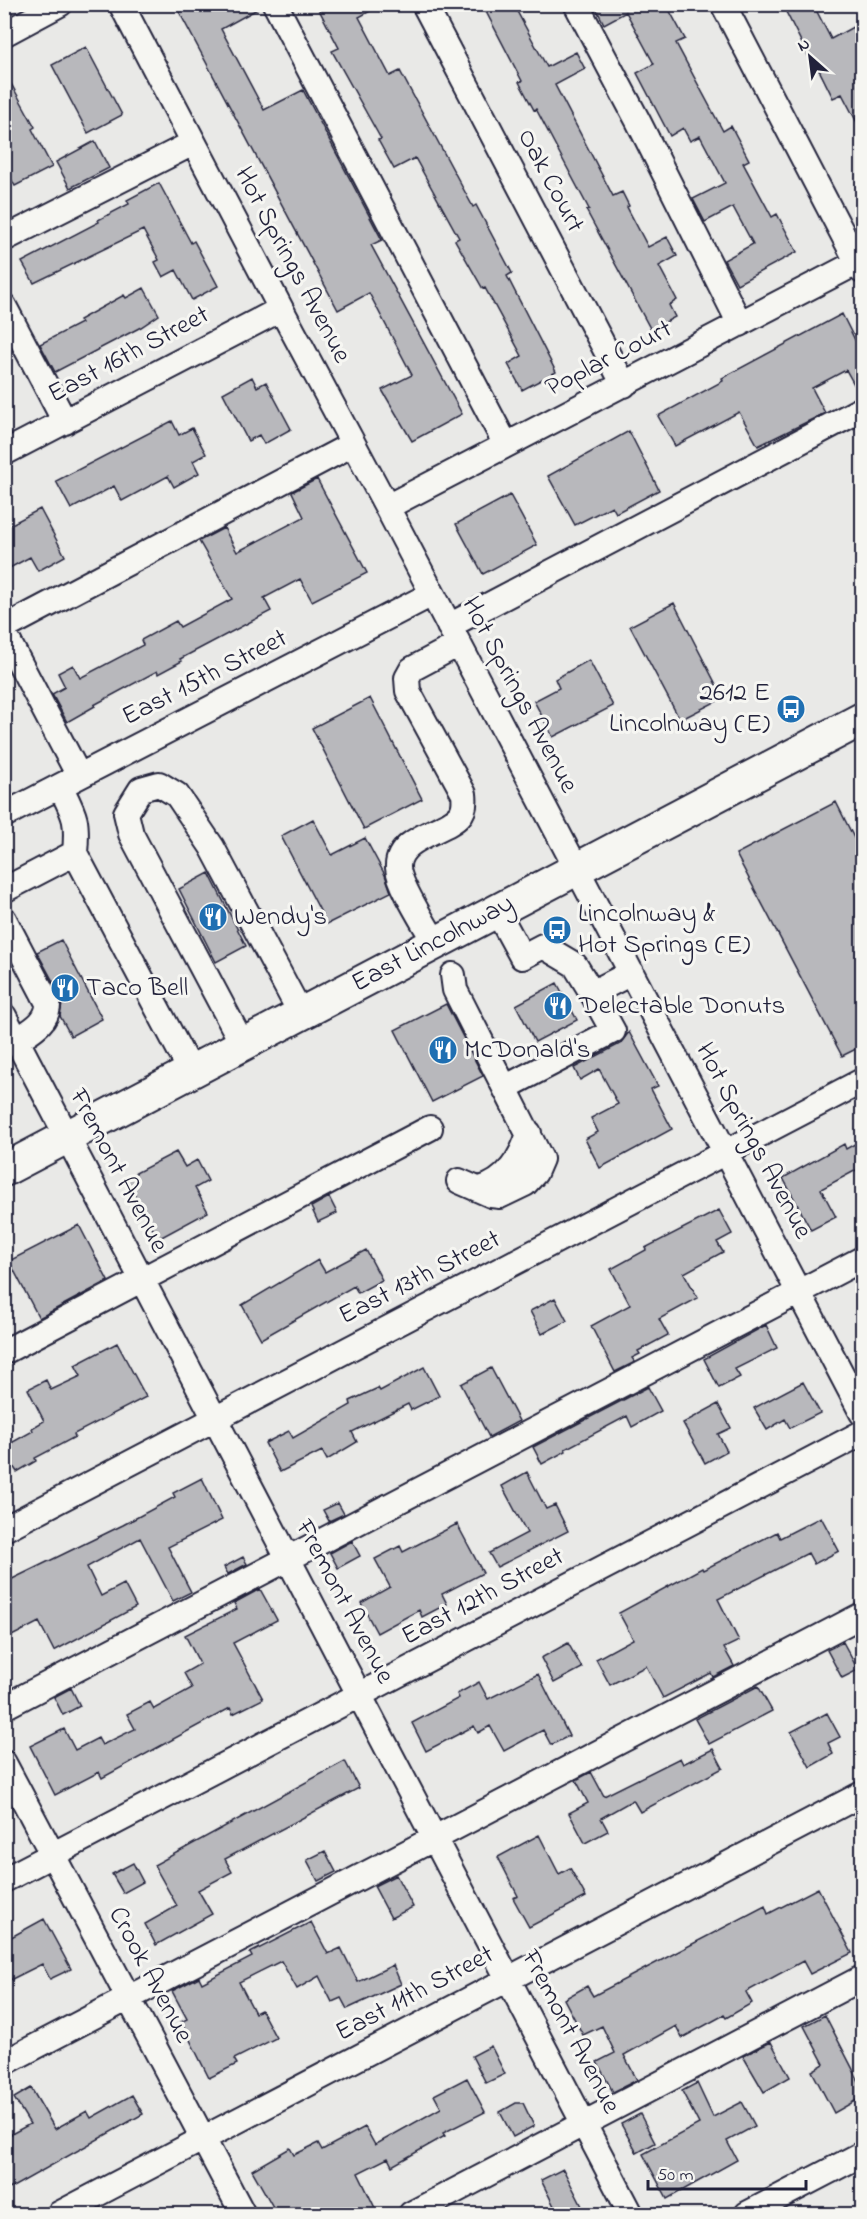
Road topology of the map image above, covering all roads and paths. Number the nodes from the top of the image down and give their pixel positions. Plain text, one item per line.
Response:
1 (60, 4) edge
2 (121, 4) edge
3 (275, 4) edge
4 (424, 4) edge
5 (576, 4) edge
6 (723, 4) edge
7 (4, 34) edge
8 (193, 143) junction
9 (4, 239) edge
10 (860, 266) edge
11 (4, 306) edge
12 (281, 309) junction
13 (741, 324) junction
14 (624, 385) junction
15 (862, 409) edge
16 (65, 422) junction
17 (353, 444) junction
18 (506, 446) junction
19 (4, 453) edge
20 (387, 507) junction
21 (432, 594) junction
22 (4, 628) edge
23 (4, 633) edge
24 (454, 635) junction
25 (862, 719) edge
26 (123, 753) junction
27 (69, 781) junction
28 (141, 789) junction
29 (4, 815) edge
30 (75, 853) junction
31 (576, 869) junction
32 (4, 890) edge
33 (496, 911) junction
34 (4, 919) edge
35 (435, 943) junction
36 (631, 973) junction
37 (453, 975) dead end
38 (592, 993) junction
39 (301, 1014) junction
40 (5, 1017) edge
41 (16, 1040) junction
42 (243, 1045) junction
43 (191, 1072) junction
44 (862, 1081) edge
45 (514, 1083) dead end
46 (430, 1128) dead end
47 (67, 1137) junction
48 (725, 1152) junction
49 (4, 1170) edge
50 (468, 1185) dead end
51 (862, 1259) edge
52 (141, 1280) junction
53 (799, 1292) junction
54 (4, 1352) edge
55 (862, 1413) edge
56 (214, 1419) junction
57 (862, 1433) edge
58 (4, 1529) edge
59 (288, 1559) junction
60 (862, 1615) edge
61 (359, 1695) junction
62 (4, 1707) edge
63 (4, 1763) edge
64 (862, 1794) edge
65 (434, 1838) junction
66 (53, 1855) junction
67 (4, 1880) edge
68 (862, 1978) edge
69 (508, 1979) junction
70 (129, 1998) junction
71 (4, 2063) edge
72 (584, 2124) junction
73 (203, 2139) junction
74 (862, 2154) edge
75 (59, 2214) edge
76 (243, 2214) edge
77 (411, 2214) edge
78 (631, 2214) edge
79 (747, 2214) edge

1 - 7 street
2 - 8 street, Hot Springs Avenue
3 - 18 street
4 - 14 street, Oak Court
5 - 13 street
6 - 10 street
8 - 9 street
8 - 12 street, Hot Springs Avenue
10 - 13 street, Poplar Court
11 - 16 street
12 - 16 street, East 16th Street
12 - 17 street, Hot Springs Avenue
13 - 14 street, Poplar Court
14 - 18 street, Poplar Court
15 - 24 street
16 - 19 street, East 16th Street
17 - 20 street, Hot Springs Avenue
17 - 22 street
18 - 20 street, Poplar Court
20 - 21 street, Hot Springs Avenue
21 - 24 street, Hot Springs Avenue
21 - 26 street, East 15th Street
23 - 27 street
24 - 31 street, Hot Springs Avenue
24 - 35 street
25 - 31 main road, East Lincolnway
26 - 27 street, East 15th Street
26 - 28 street
27 - 29 street, East 15th Street
27 - 30 street
28 - 39 street
28 - 42 street
30 - 32 street
30 - 43 street
31 - 33 main road, East Lincolnway
31 - 36 street, Hot Springs Avenue
33 - 35 main road, East Lincolnway
33 - 38 street
34 - 41 street
35 - 39 main road, East Lincolnway
36 - 38 street
36 - 48 street, Hot Springs Avenue
37 - 50 street
38 - 45 street
39 - 42 main road, East Lincolnway
40 - 41 street, Fremont Avenue
41 - 47 street, Fremont Avenue
42 - 43 main road, East Lincolnway
43 - 47 main road, East Lincolnway
44 - 48 street, East 13th Street
46 - 52 street
47 - 49 main road, East Lincolnway
47 - 52 street, Fremont Avenue
48 - 53 street, Hot Springs Avenue
48 - 56 street, East 13th Street
51 - 53 street
52 - 54 street
52 - 56 street, Fremont Avenue
53 - 55 street, Hot Springs Avenue
53 - 59 street
56 - 58 street, East 13th Street
56 - 59 street, Fremont Avenue
57 - 61 street, East 12th Street
59 - 61 street, Fremont Avenue
59 - 62 street
60 - 65 street
61 - 65 street, Fremont Avenue
61 - 66 street, East 12th Street
63 - 66 street, Crook Avenue
64 - 69 street, East 11th Street
65 - 69 street, Fremont Avenue
65 - 70 street
66 - 67 street, East 12th Street
66 - 70 street, Crook Avenue
68 - 72 street
69 - 72 street, Fremont Avenue
69 - 73 street, East 11th Street
70 - 71 street
70 - 73 street, Crook Avenue
72 - 77 street
72 - 78 street, Fremont Avenue
73 - 75 street, East 11th Street
73 - 76 street, Crook Avenue
74 - 79 street

